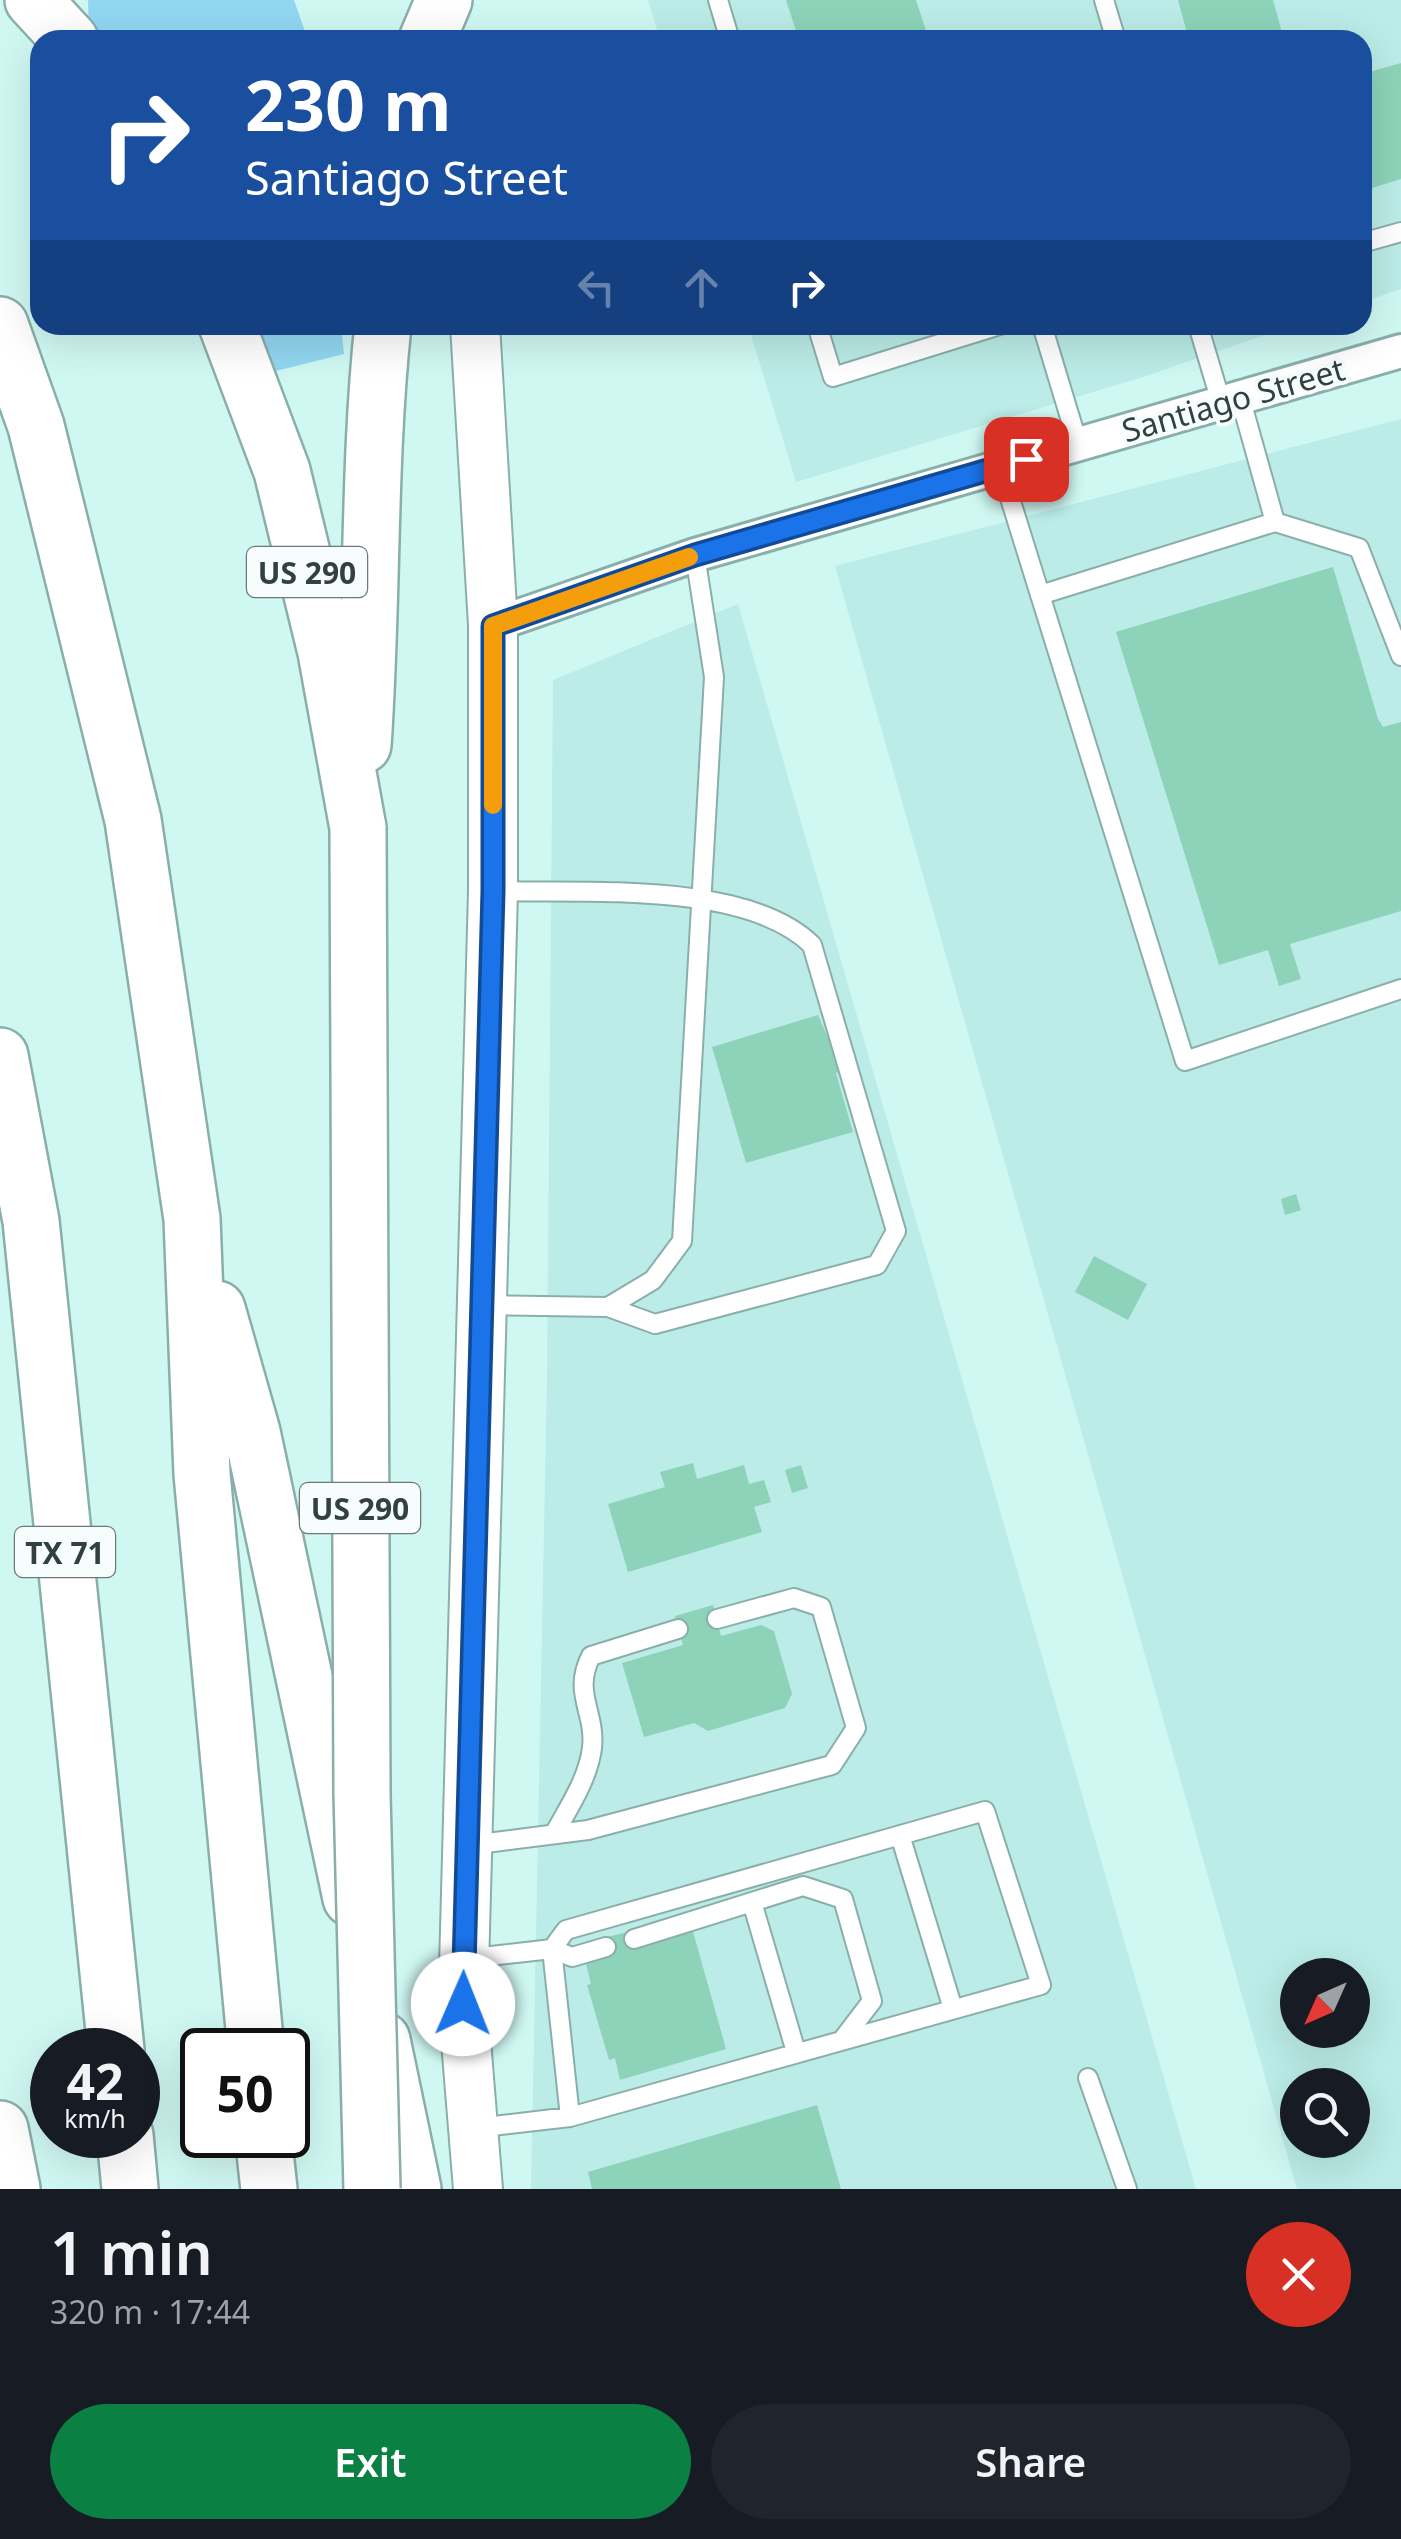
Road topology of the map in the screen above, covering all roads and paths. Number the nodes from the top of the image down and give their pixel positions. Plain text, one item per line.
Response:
1 (33, 0) edge
2 (413, 0) edge
3 (444, 0) edge
4 (718, 0) edge
5 (1104, 0) edge
6 (61, 30) edge
7 (423, 30) edge
8 (430, 30) edge
9 (727, 30) edge
10 (1113, 30) edge
11 (1401, 232) edge
12 (1372, 240) edge
13 (0, 326) edge
14 (231, 335) edge
15 (382, 335) edge
16 (476, 335) edge
17 (820, 335) edge
18 (968, 335) edge
19 (1045, 335) edge
20 (1202, 335) edge
21 (1401, 351) edge
22 (1231, 400) junction
23 (1078, 444) junction
24 (1000, 466) junction
25 (1275, 522) junction
26 (695, 555) junction
27 (1040, 595) junction
28 (493, 626) junction
29 (1401, 656) edge
30 (358, 828) junction
31 (493, 891) junction
32 (702, 896) junction
33 (1401, 989) edge
34 (0, 1056) edge
35 (192, 1218) junction
36 (482, 1306) junction
37 (608, 1307) junction
38 (717, 1619) dead end
39 (678, 1629) dead end
40 (554, 1834) junction
41 (900, 1835) junction
42 (468, 1845) junction
43 (752, 1902) junction
44 (634, 1939) dead end
45 (606, 1947) dead end
46 (552, 1949) junction
47 (464, 1959) junction
48 (953, 2009) junction
49 (114, 2028) edge
50 (254, 2028) edge
51 (843, 2039) junction
52 (796, 2052) junction
53 (1088, 2078) dead end
54 (570, 2117) junction
55 (0, 2128) edge
56 (473, 2128) junction
57 (127, 2158) edge
58 (266, 2158) edge
59 (12, 2189) edge
60 (130, 2189) edge
61 (269, 2189) edge
62 (372, 2189) edge
63 (414, 2189) edge
64 (478, 2189) edge
65 (1128, 2189) edge

1 - 6 highway
2 - 7 main road
3 - 8 highway
4 - 9 lane
5 - 10 lane
11 - 12 lane
13 - 35 highway
14 - 30 highway, US 290
15 - 30 highway
16 - 28 main road
17 - 18 lane
19 - 23 lane
20 - 22 lane
21 - 22 street, Santiago Street
22 - 23 street, Santiago Street
22 - 25 lane
23 - 24 street, Santiago Street
24 - 26 street, Santiago Street
24 - 27 lane
25 - 27 lane
25 - 29 lane
26 - 28 street, Santiago Street
26 - 32 lane
27 - 33 lane
28 - 31 main road
30 - 62 highway, US 290, bridge
31 - 32 lane
31 - 36 main road
32 - 37 lane
32 - 37 lane
34 - 49 highway, TX 71
35 - 50 highway
35 - 63 highway
36 - 37 lane
36 - 42 main road
38 - 40 lane
39 - 40 lane
40 - 42 lane
41 - 46 lane
41 - 48 lane
41 - 48 lane
42 - 47 main road
43 - 44 lane
43 - 51 lane
43 - 52 lane
45 - 46 lane
46 - 47 lane
46 - 54 lane
47 - 56 main road
48 - 51 lane
51 - 52 lane
52 - 54 lane
53 - 65 lane
54 - 56 lane
55 - 59 highway
56 - 64 main road
57 - 60 highway
58 - 61 highway

